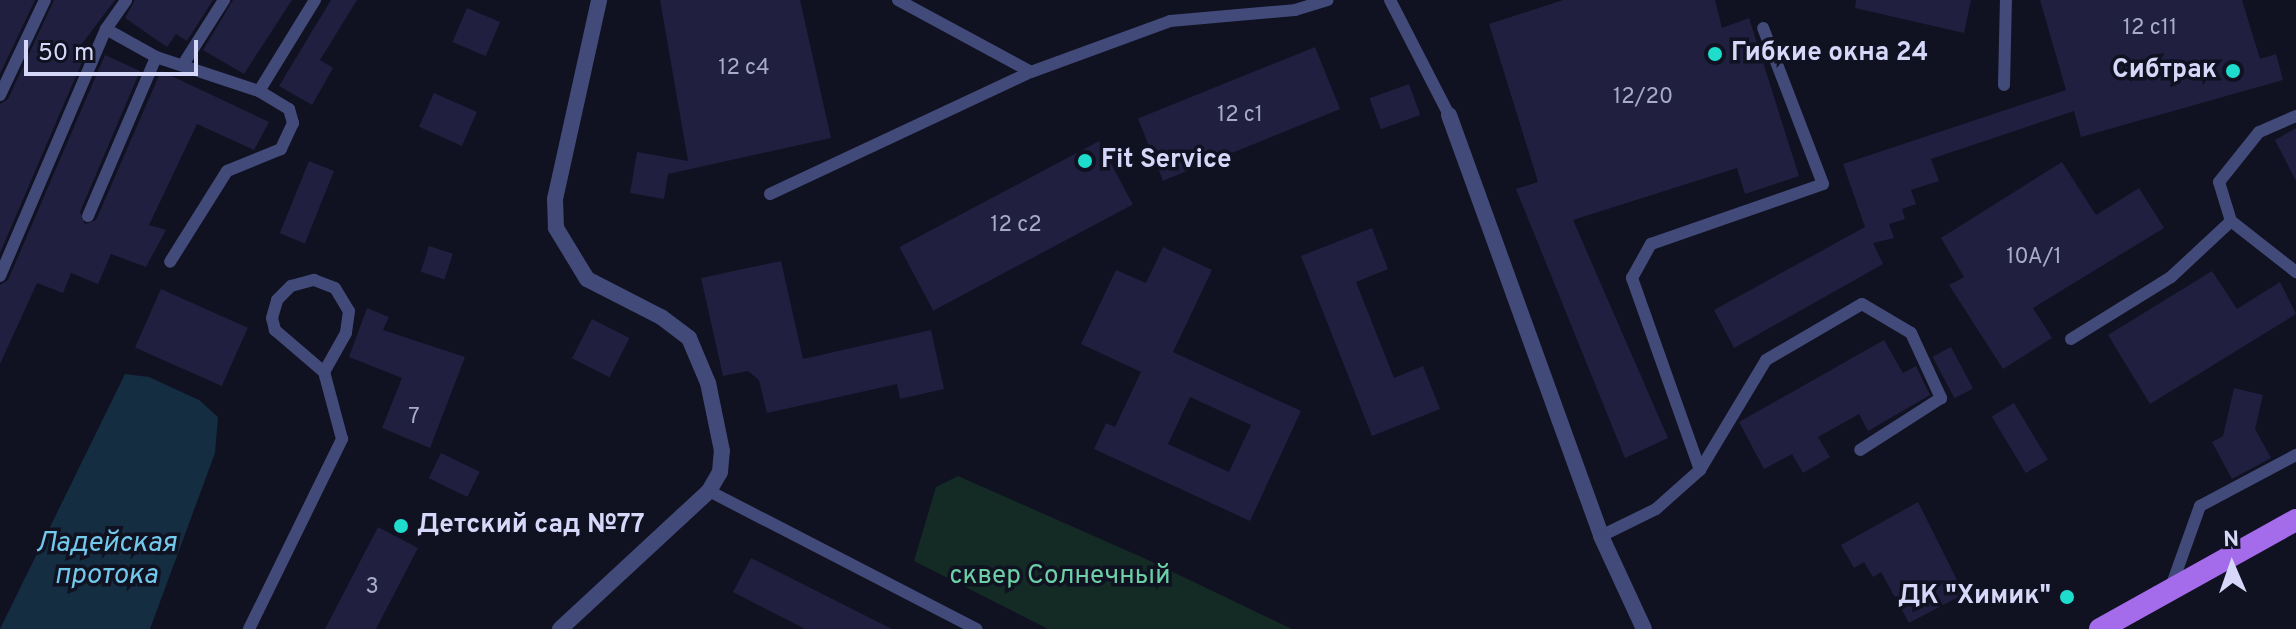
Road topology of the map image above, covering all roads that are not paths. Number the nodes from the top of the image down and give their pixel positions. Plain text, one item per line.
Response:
1 (45, 0) edge
2 (126, 0) edge
3 (224, 0) edge
4 (315, 0) edge
5 (599, 0) edge
6 (898, 0) edge
7 (1328, 0) edge
8 (1390, 0) edge
9 (2006, 0) edge
10 (1763, 28) dead end
11 (106, 29) junction
12 (156, 57) junction
13 (184, 63) junction
14 (1031, 72) junction
15 (2004, 85) dead end
16 (259, 91) junction
17 (0, 95) edge
18 (1449, 115) joint
19 (2296, 116) edge
20 (770, 194) dead end
21 (88, 216) dead end
22 (2231, 221) junction
23 (170, 262) dead end
24 (2296, 272) edge
25 (0, 276) edge
26 (2071, 339) dead end
27 (324, 372) junction
28 (1860, 450) dead end
29 (2296, 455) edge
30 (1700, 470) junction
31 (709, 491) junction
32 (2296, 520) edge
33 (1601, 536) junction
34 (2170, 590) junction
35 (249, 629) edge
36 (560, 629) edge
37 (976, 629) edge
38 (1644, 629) edge
39 (2100, 629) edge

1 - 17 lane
2 - 11 lane
3 - 13 lane
4 - 16 lane
5 - 31 street
6 - 14 lane
7 - 14 lane
8 - 18 lane
9 - 15 lane
10 - 30 lane
11 - 12 lane
11 - 25 lane
12 - 13 lane
12 - 21 lane
13 - 16 lane
14 - 20 lane
16 - 23 lane
18 - 33 street
19 - 22 lane
22 - 24 lane
22 - 26 lane
27 - 27 lane
27 - 35 lane
28 - 30 lane
29 - 34 lane
30 - 33 lane
31 - 36 street
31 - 37 lane
32 - 34 main road
33 - 38 street
34 - 39 main road

